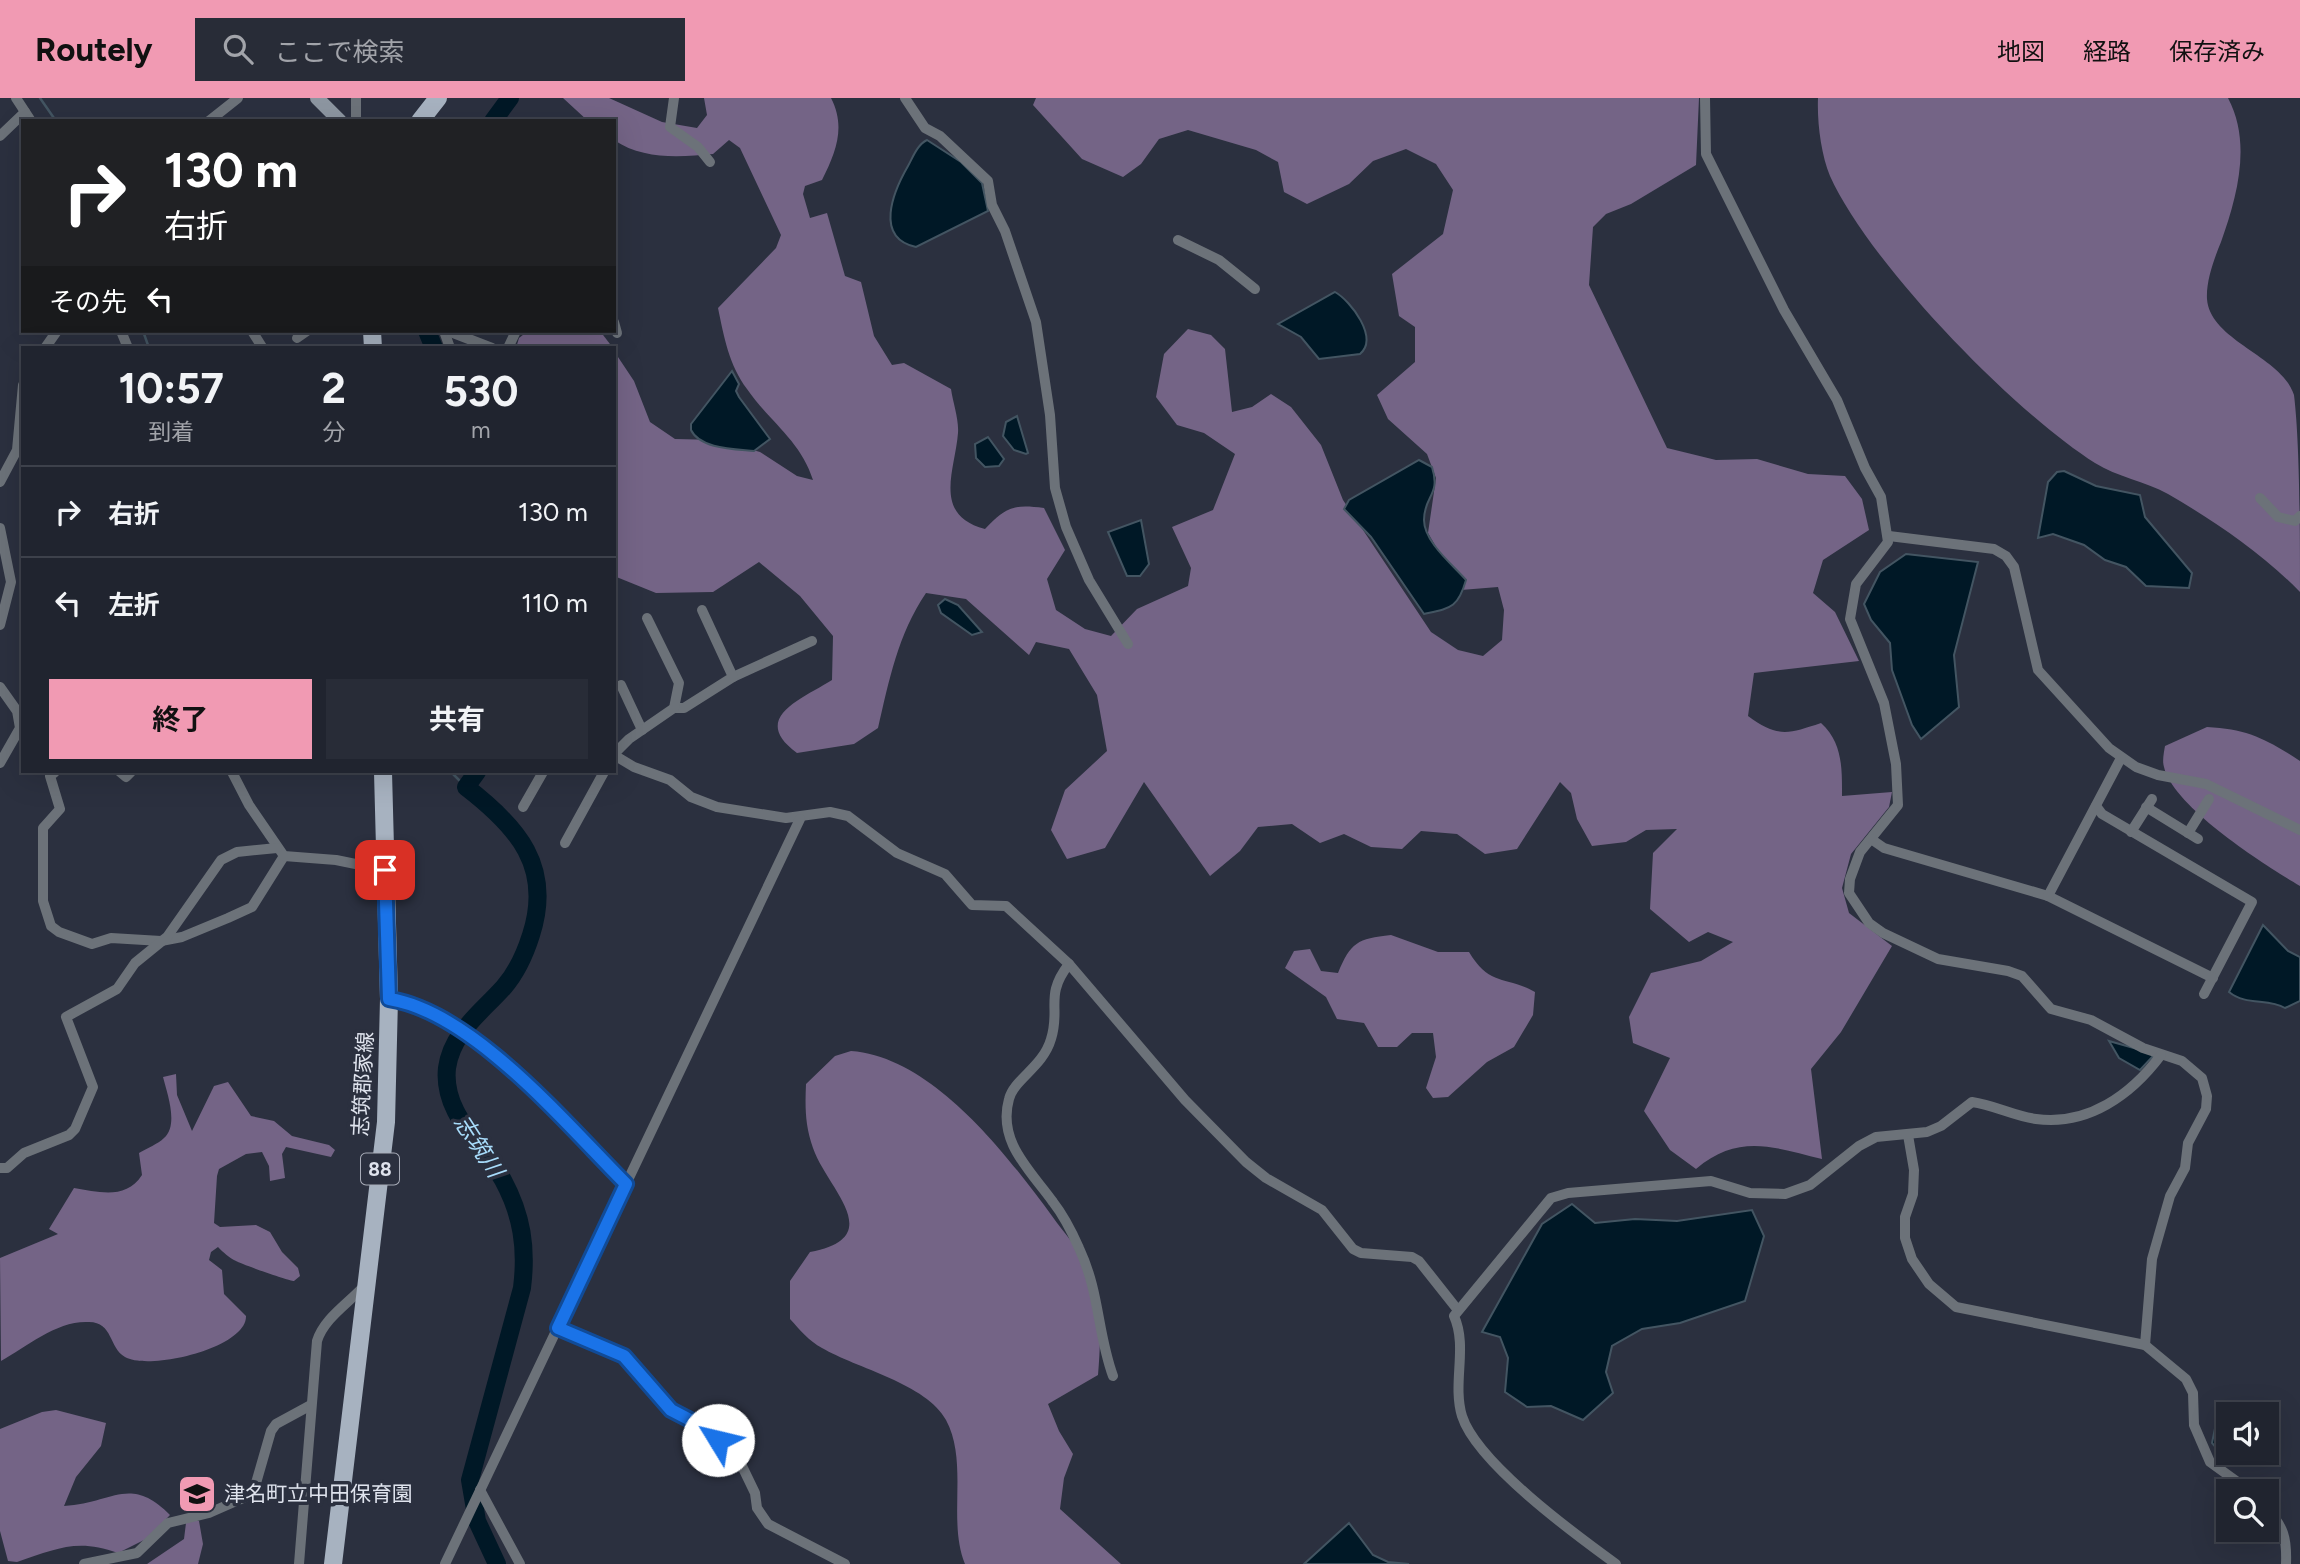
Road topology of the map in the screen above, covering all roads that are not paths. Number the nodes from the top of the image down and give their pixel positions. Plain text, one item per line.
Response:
1 (16, 98) edge
2 (238, 98) edge
3 (317, 98) edge
4 (356, 98) edge
5 (439, 98) edge
6 (674, 98) edge
7 (905, 98) edge
8 (1705, 98) edge
9 (28, 116) edge
10 (212, 119) edge
11 (338, 119) edge
12 (356, 119) edge
13 (421, 119) edge
14 (21, 121) edge
15 (0, 136) edge
16 (710, 163) dead end
17 (1178, 240) dead end
18 (1255, 289) dead end
19 (304, 333) edge
20 (456, 333) edge
21 (298, 338) dead end
22 (487, 346) edge
23 (21, 407) edge
24 (0, 482) edge
25 (2260, 498) dead end
26 (2300, 516) edge
27 (0, 528) edge
28 (1889, 536) junction
29 (702, 610) dead end
30 (647, 618) dead end
31 (0, 625) edge
32 (813, 641) dead end
33 (1128, 644) dead end
34 (733, 677) junction
35 (621, 685) dead end
36 (0, 687) edge
37 (674, 708) junction
38 (21, 725) edge
39 (21, 730) edge
40 (642, 730) junction
41 (616, 752) edge
42 (616, 755) edge
43 (2121, 758) junction
44 (0, 764) edge
45 (54, 773) edge
46 (233, 773) edge
47 (383, 773) edge
48 (541, 773) edge
49 (603, 773) edge
50 (2209, 799) dead end
51 (2096, 806) junction
52 (523, 807) dead end
53 (800, 819) junction
54 (2300, 830) edge
55 (2131, 832) junction
56 (1871, 839) junction
57 (565, 843) dead end
58 (280, 852) junction
59 (385, 870) junction
60 (2048, 896) junction
61 (161, 941) junction
62 (1069, 964) junction
63 (2213, 978) junction
64 (2204, 994) dead end
65 (389, 999) junction
66 (2161, 1055) junction
67 (1908, 1135) junction
68 (0, 1168) edge
69 (626, 1184) junction
70 (365, 1285) junction
71 (1457, 1309) junction
72 (558, 1328) junction
73 (2145, 1345) junction
74 (1113, 1377) dead end
75 (311, 1405) junction
76 (2233, 1479) edge
77 (479, 1491) junction
78 (2279, 1523) edge
79 (84, 1564) edge
80 (299, 1564) edge
81 (333, 1564) edge
82 (445, 1564) edge
83 (520, 1564) edge
84 (845, 1564) edge
85 (1616, 1564) edge
86 (2286, 1564) edge

1 - 9 street
2 - 10 street
3 - 11 street
4 - 12 street
5 - 13 main road
6 - 16 street
7 - 33 street
8 - 28 street
14 - 15 street
17 - 18 street
19 - 21 street
20 - 22 street
23 - 24 street
25 - 26 street
27 - 31 street
28 - 43 street
28 - 56 street
29 - 34 street
30 - 37 street
32 - 34 street
34 - 37 street
35 - 40 street
36 - 38 street
37 - 40 street
39 - 44 street
40 - 41 street
42 - 53 street
43 - 51 street
43 - 54 street
45 - 61 street
46 - 58 street
47 - 59 main road, 志筑郡家線 / 88
48 - 52 street
49 - 57 street
50 - 55 street
51 - 55 street
51 - 60 street
53 - 62 street
53 - 69 street
55 - 63 street
56 - 60 street
56 - 66 street
58 - 59 street
58 - 61 street
58 - 61 street
59 - 65 main road, 志筑郡家線 / 88
60 - 63 street
61 - 68 street
62 - 71 street
62 - 74 street
63 - 64 street
65 - 69 street
65 - 70 main road, 志筑郡家線 / 88
66 - 67 street
66 - 73 street
67 - 71 street
67 - 73 street
69 - 72 street
70 - 75 street
70 - 81 main road, 志筑郡家線 / 88
71 - 85 street
72 - 77 street
72 - 84 street
73 - 76 street
75 - 79 street
75 - 80 street
77 - 82 street
77 - 83 street
78 - 86 street

